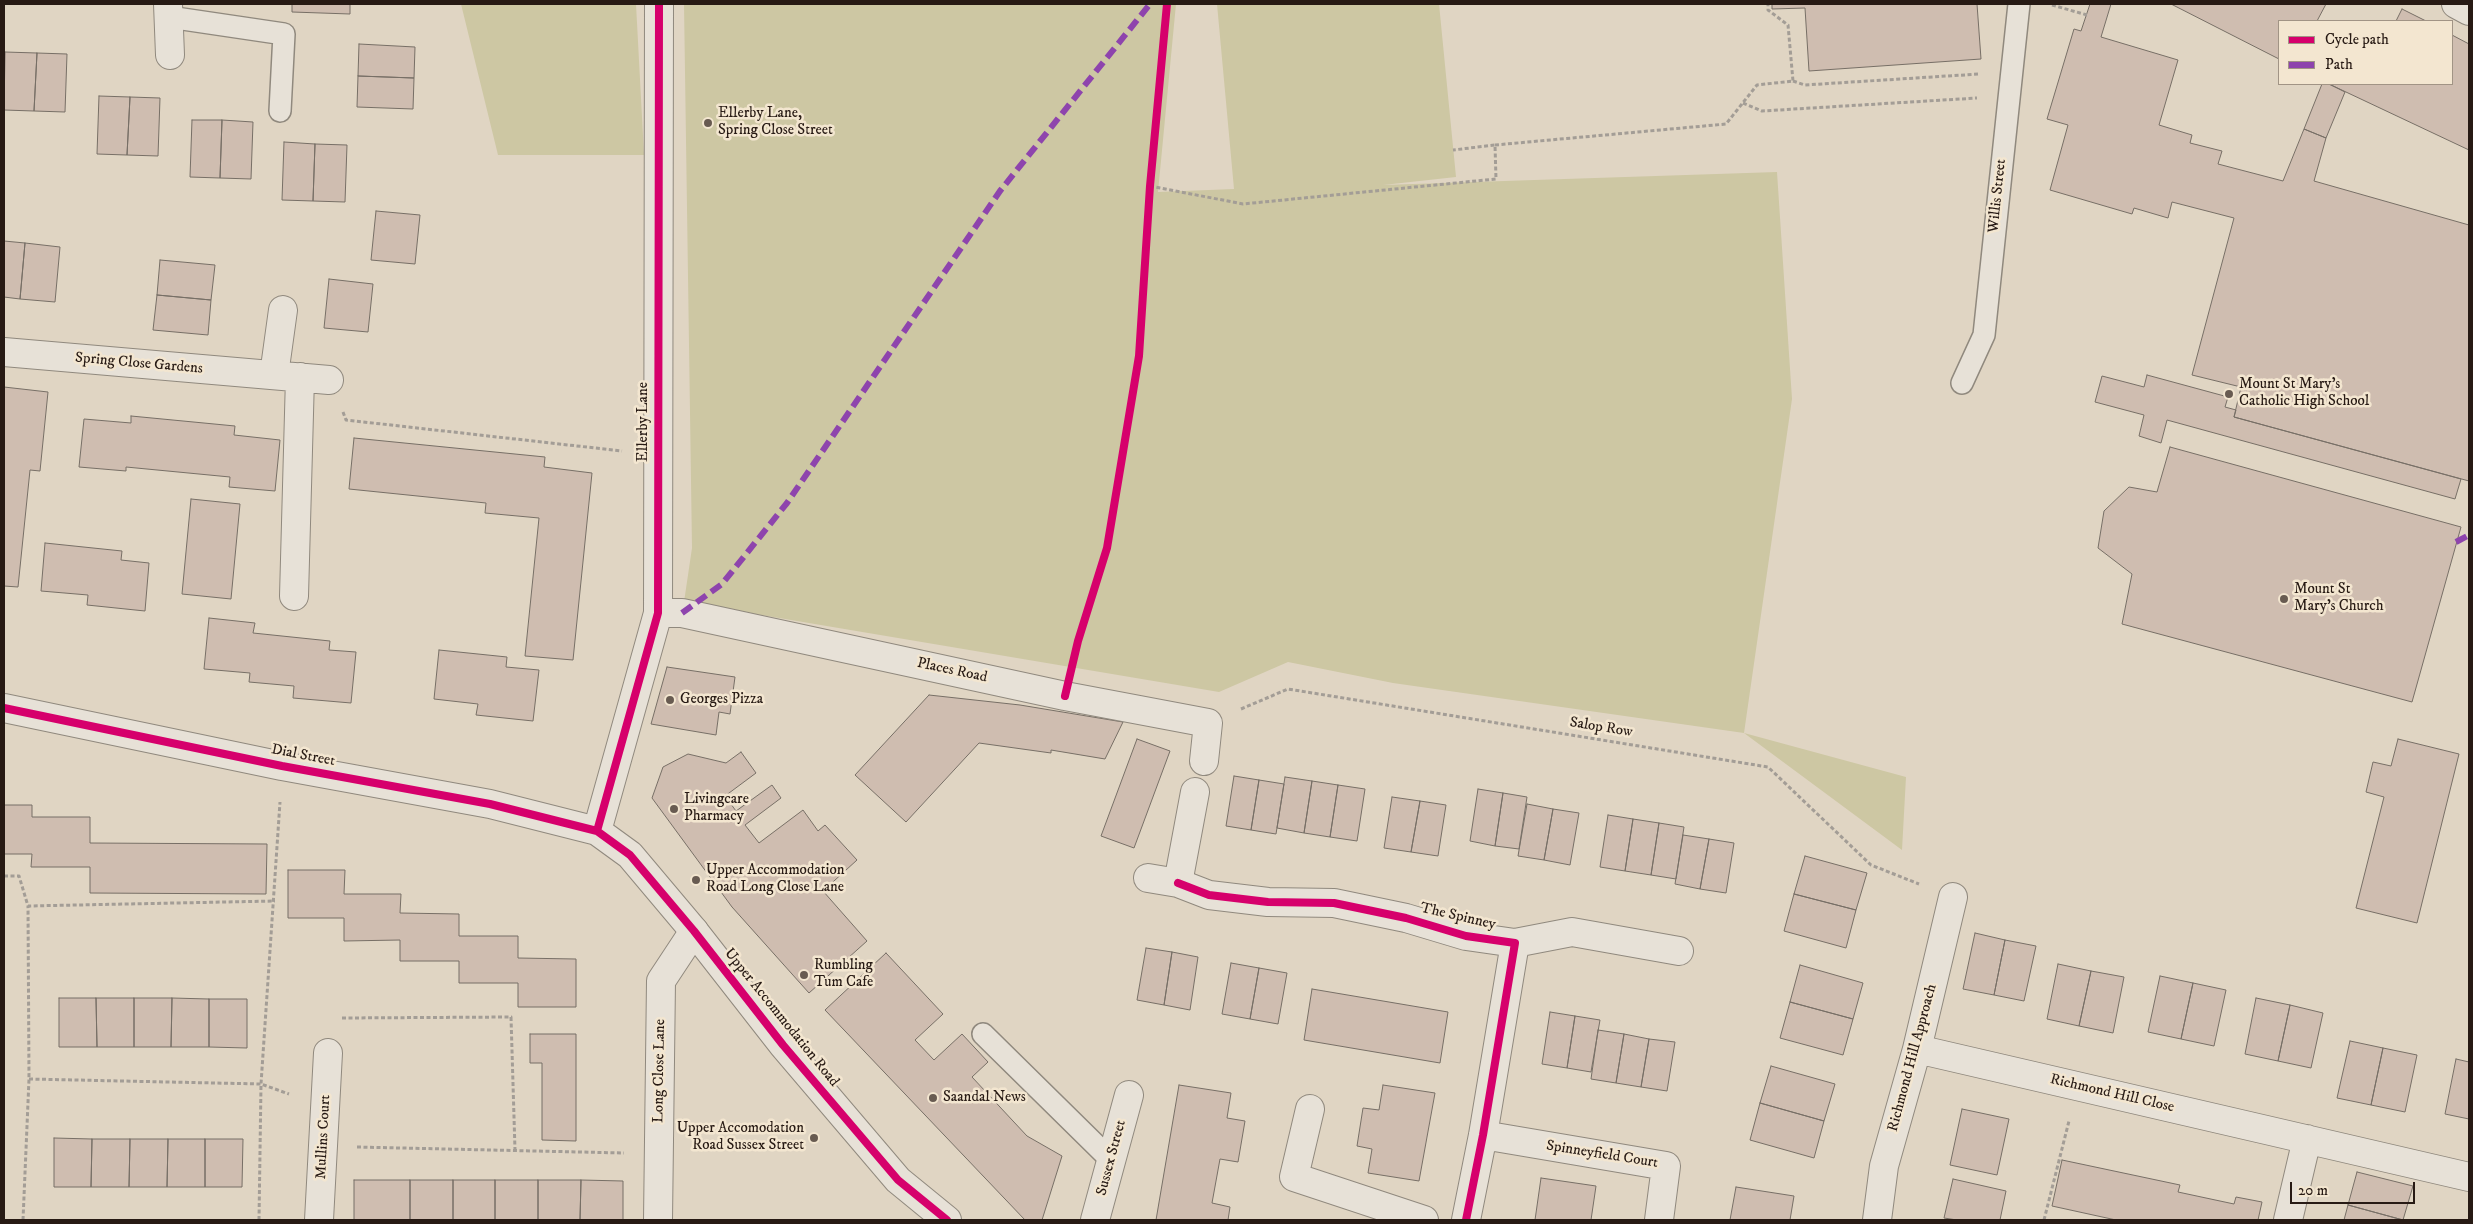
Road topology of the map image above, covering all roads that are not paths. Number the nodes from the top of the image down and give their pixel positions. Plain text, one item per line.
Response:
1 (659, 4) edge
2 (2019, 4) edge
3 (2456, 4) edge
4 (168, 10) edge
5 (2469, 11) edge
6 (170, 55) dead end
7 (280, 111) dead end
8 (283, 310) dead end
9 (4, 352) edge
10 (287, 376) junction
11 (329, 380) road end
12 (1962, 383) dead end
13 (294, 596) dead end
14 (658, 613) junction
15 (4, 708) edge
16 (1204, 761) dead end
17 (1195, 792) dead end
18 (597, 831) junction
19 (1148, 878) dead end
20 (1178, 883) junction
21 (1953, 897) road end
22 (694, 931) junction
23 (1515, 943) junction
24 (1679, 951) dead end
25 (983, 1034) dead end
26 (1917, 1049) junction
27 (328, 1053) road end
28 (1129, 1095) dead end
29 (1310, 1109) dead end
30 (1483, 1135) junction
31 (2307, 1139) junction
32 (1111, 1160) junction
33 (2469, 1177) edge
34 (319, 1220) edge
35 (658, 1220) edge
36 (947, 1220) edge
37 (1095, 1220) edge
38 (1424, 1220) edge
39 (1466, 1220) edge
40 (1659, 1220) edge
41 (1877, 1220) edge
42 (2288, 1220) edge

1 - 14 street, Ellerby Lane
2 - 12 lane, Willis Street
3 - 5 street
4 - 6 street
4 - 7 lane
8 - 10 street
9 - 10 street, Spring Close Gardens
10 - 11 street, Spring Close Gardens
10 - 13 street
14 - 16 street, Places Road
14 - 18 street, Ellerby Lane
15 - 18 street, Dial Street
17 - 20 street
18 - 22 street, Upper Accommodation Road
19 - 20 street
20 - 23 street, The Spinney
21 - 26 street, Richmond Hill Approach
22 - 35 street, Long Close Lane
22 - 36 street, Upper Accommodation Road
23 - 24 street, The Spinney
23 - 30 street
25 - 32 lane
26 - 31 street, Richmond Hill Close
26 - 41 street, Richmond Hill Approach
27 - 34 street, Mullins Court
28 - 32 street, Sussex Street
29 - 38 street
30 - 39 street
30 - 40 street, Spinneyfield Court
31 - 33 street, Richmond Hill Close
31 - 42 street
32 - 37 street, Sussex Street

